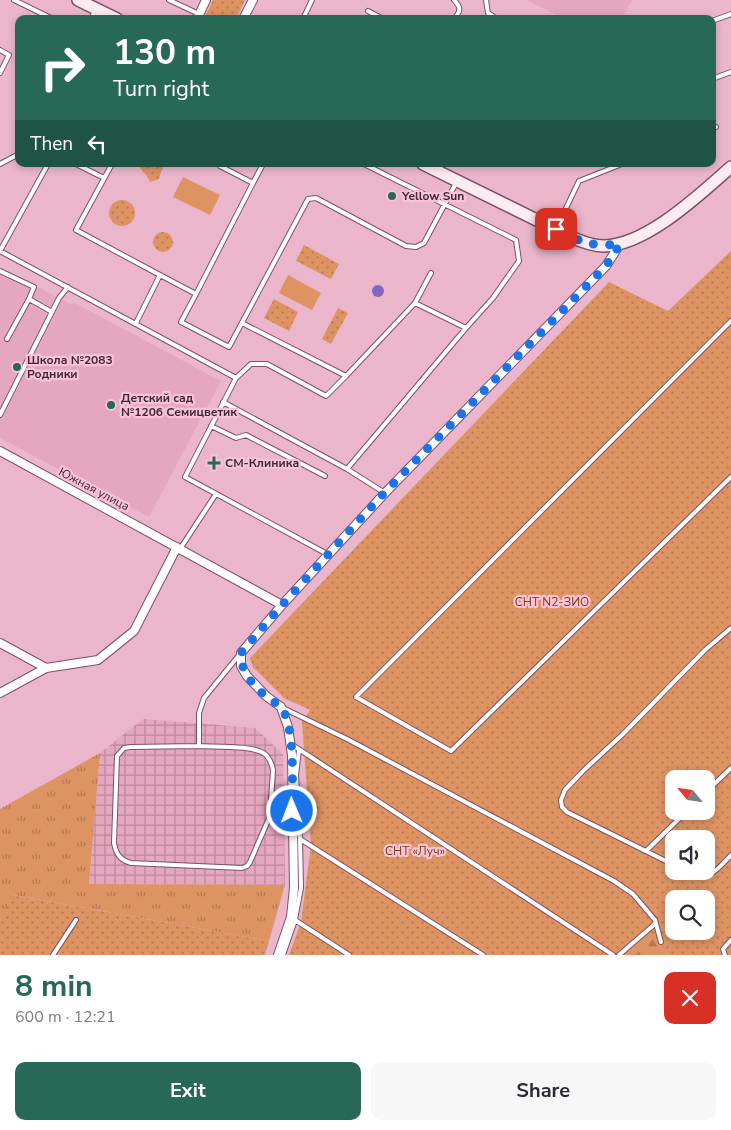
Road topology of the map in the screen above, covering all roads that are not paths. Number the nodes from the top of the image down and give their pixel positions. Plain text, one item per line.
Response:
1 (14, 0) edge
2 (78, 0) edge
3 (170, 0) edge
4 (206, 0) edge
5 (253, 0) edge
6 (312, 0) edge
7 (454, 0) edge
8 (486, 0) edge
9 (368, 11) dead end
10 (94, 14) edge
11 (731, 14) edge
12 (45, 15) edge
13 (196, 15) edge
14 (198, 15) edge
15 (245, 15) edge
16 (305, 15) edge
17 (376, 15) edge
18 (458, 15) edge
19 (491, 15) edge
20 (716, 20) edge
21 (0, 50) edge
22 (731, 72) edge
23 (0, 74) edge
24 (716, 78) edge
25 (15, 156) edge
26 (0, 164) edge
27 (44, 167) edge
28 (82, 167) edge
29 (110, 167) edge
30 (224, 167) edge
31 (261, 167) edge
32 (370, 167) edge
33 (431, 167) edge
34 (614, 167) edge
35 (731, 167) edge
36 (104, 178) junction
37 (457, 181) junction
38 (253, 183) junction
39 (445, 204) junction
40 (556, 229) junction
41 (620, 244) junction
42 (0, 251) edge
43 (0, 270) edge
44 (431, 273) dead end
45 (160, 275) junction
46 (68, 287) junction
47 (196, 294) junction
48 (29, 299) junction
49 (415, 303) junction
50 (52, 312) junction
51 (731, 322) edge
52 (136, 323) junction
53 (242, 323) junction
54 (466, 328) junction
55 (8, 339) dead end
56 (346, 376) junction
57 (236, 378) junction
58 (223, 402) junction
59 (0, 415) edge
60 (211, 426) junction
61 (0, 451) edge
62 (347, 469) junction
63 (325, 476) dead end
64 (731, 477) edge
65 (385, 492) junction
66 (216, 494) junction
67 (179, 548) junction
68 (330, 555) junction
69 (282, 605) junction
70 (731, 628) edge
71 (0, 643) edge
72 (240, 654) junction
73 (46, 668) junction
74 (0, 693) edge
75 (281, 708) junction
76 (291, 744) junction
77 (199, 746) junction
78 (299, 750) junction
79 (731, 768) edge
80 (715, 783) edge
81 (678, 820) edge
82 (300, 839) junction
83 (646, 851) junction
84 (731, 854) edge
85 (665, 860) edge
86 (715, 872) edge
87 (76, 920) dead end
88 (295, 920) junction
89 (656, 923) junction
90 (731, 940) edge
91 (661, 942) dead end
92 (54, 955) edge
93 (278, 955) edge
94 (283, 955) edge
95 (350, 955) edge
96 (483, 955) edge
97 (613, 955) edge
98 (619, 955) edge
99 (725, 955) edge

1 - 12 lane
2 - 10 main road
3 - 13 lane
4 - 14 street
5 - 15 street
6 - 16 lane
7 - 18 lane
8 - 19 lane
9 - 17 lane
11 - 20 lane
21 - 23 lane
22 - 24 lane
25 - 26 lane
27 - 42 lane
28 - 36 lane
29 - 36 lane
30 - 38 lane
31 - 38 lane
32 - 39 lane
33 - 37 main road
34 - 40 lane
35 - 41 main road
36 - 45 lane
37 - 39 lane
37 - 40 main road
38 - 47 lane
39 - 53 lane
39 - 54 lane
40 - 41 main road
41 - 65 street
42 - 46 lane
43 - 48 lane
44 - 49 lane
45 - 47 lane
45 - 52 lane
46 - 50 lane
46 - 52 lane
47 - 53 lane
48 - 50 lane
48 - 55 lane
49 - 54 lane
49 - 56 lane
50 - 59 lane
51 - 64 lane
52 - 57 lane
53 - 56 lane
54 - 62 lane
56 - 57 lane
57 - 58 lane
58 - 60 lane
58 - 62 lane
60 - 63 lane
60 - 66 lane
61 - 67 street, Южная улица
62 - 65 lane
65 - 68 street
66 - 67 lane
66 - 68 lane
67 - 69 street, Южная улица
67 - 73 street
68 - 69 street
69 - 72 street
70 - 83 lane
71 - 73 street
72 - 75 street
72 - 77 lane
73 - 74 street
75 - 76 street
75 - 89 lane
76 - 78 lane
76 - 93 street
77 - 77 lane
78 - 82 lane
78 - 97 lane
79 - 80 lane
81 - 83 lane
82 - 88 lane
82 - 96 lane
83 - 85 lane
84 - 86 lane
87 - 92 lane
88 - 94 lane
88 - 95 lane
89 - 91 lane
89 - 98 lane
90 - 99 lane

